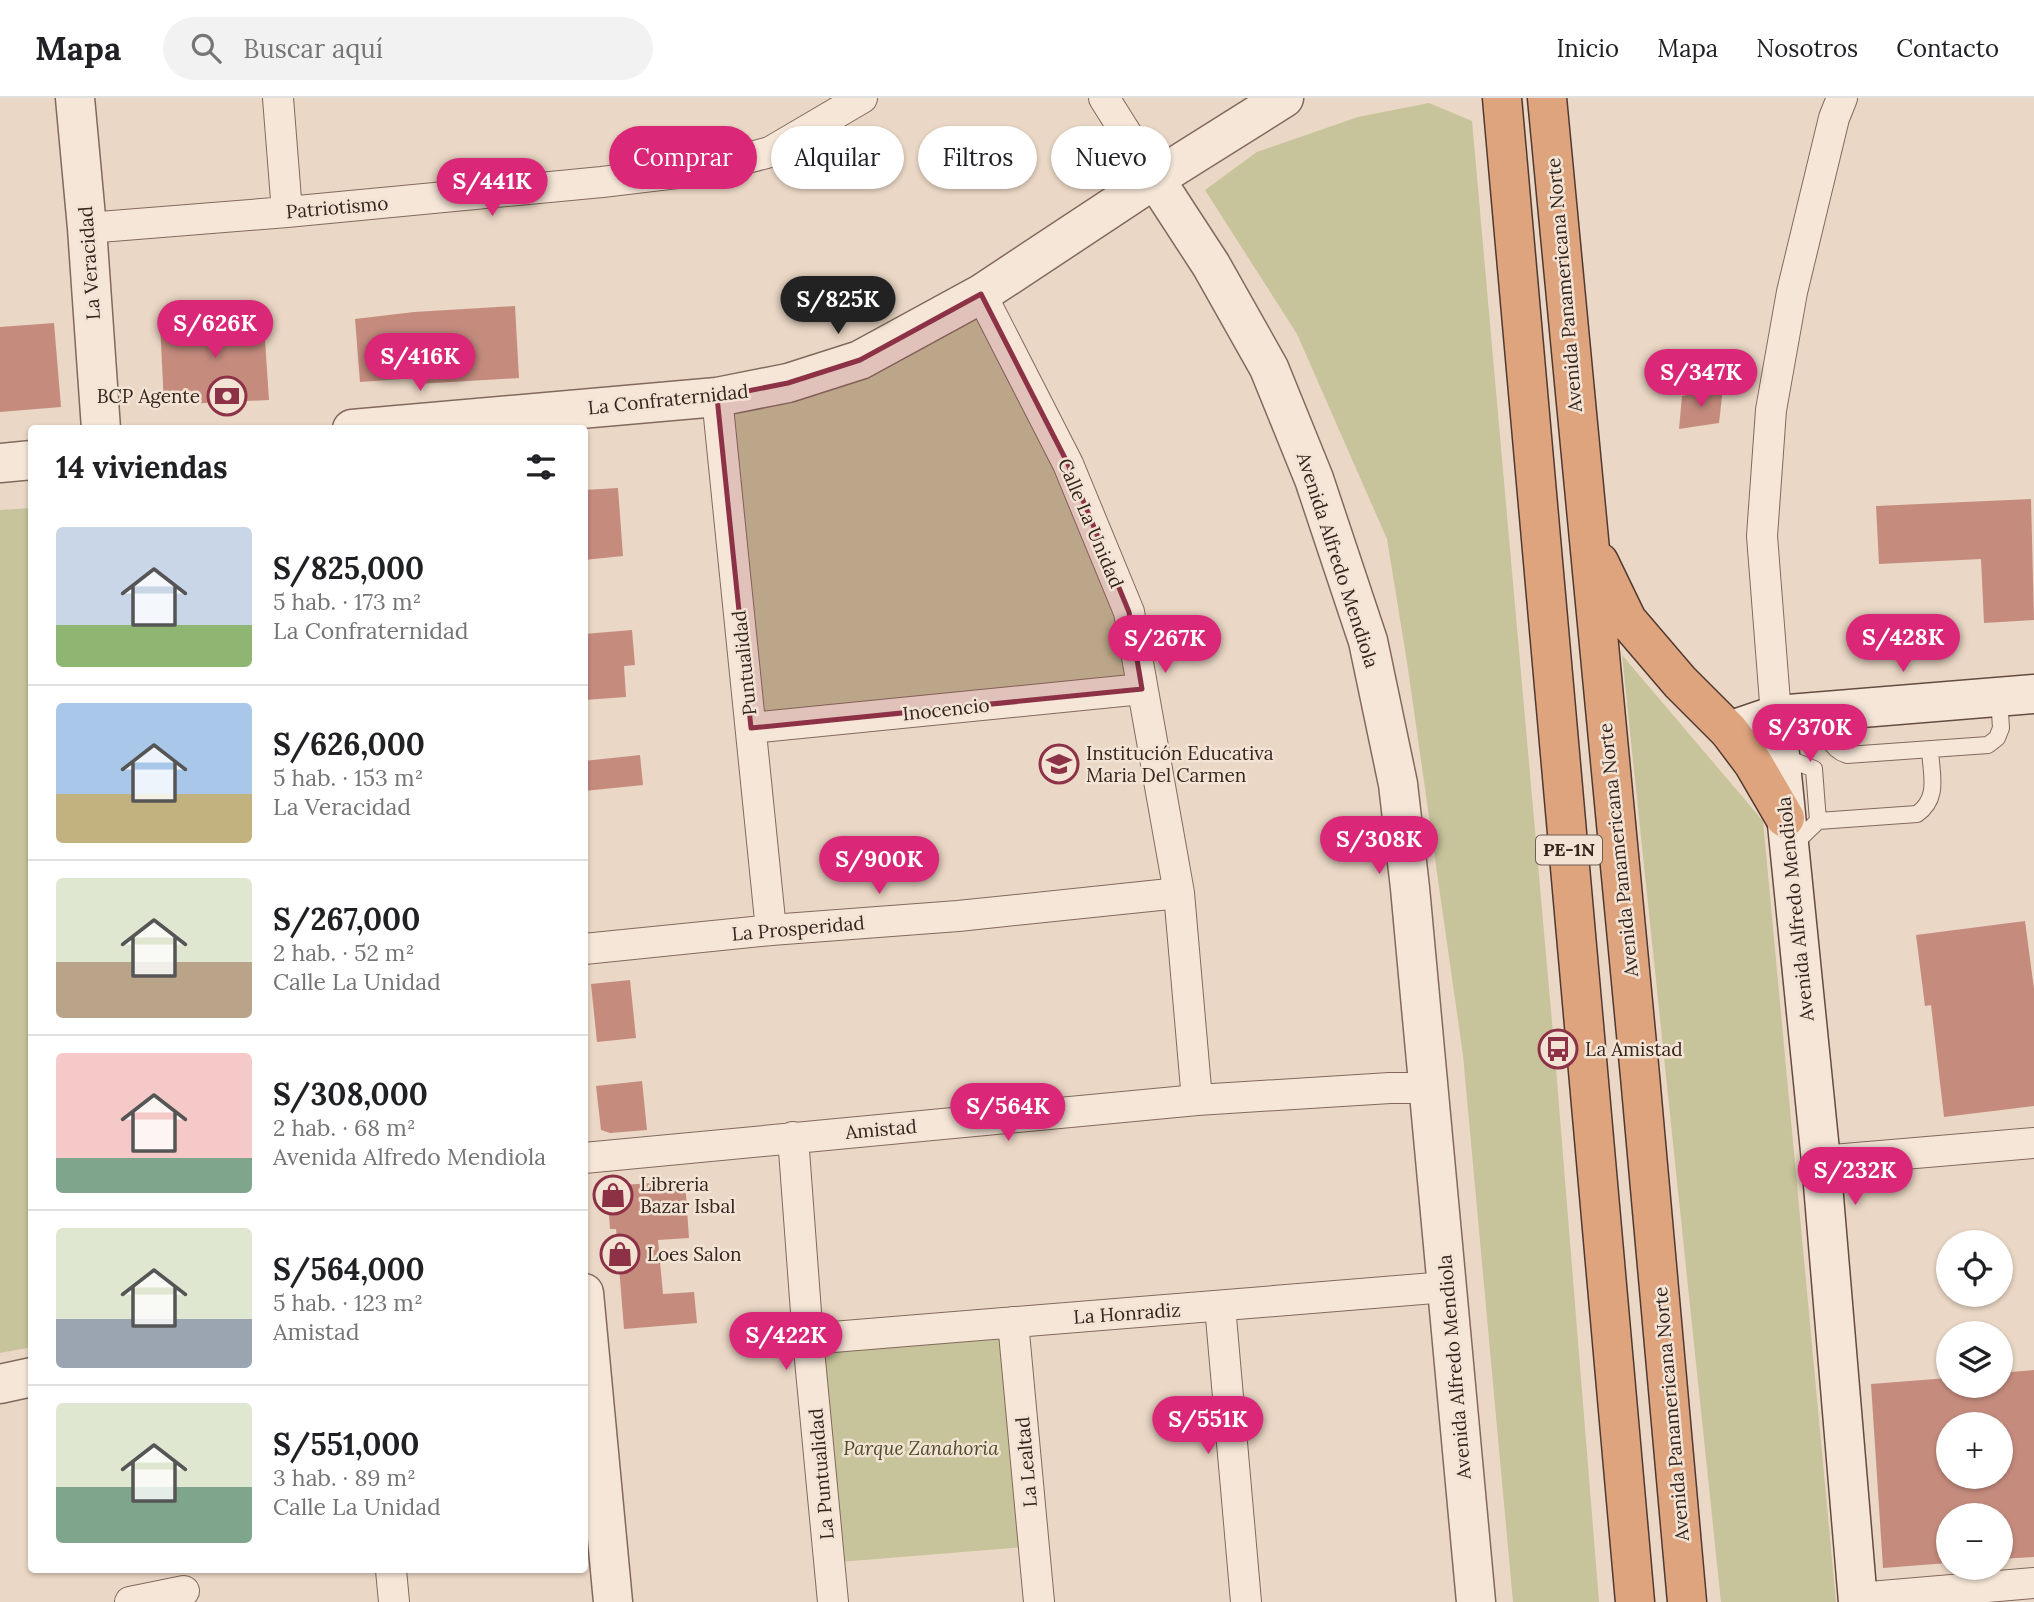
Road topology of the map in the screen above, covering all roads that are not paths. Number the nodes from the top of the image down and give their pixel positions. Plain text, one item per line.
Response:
1 (75, 98) edge
2 (278, 98) edge
3 (1104, 98) edge
4 (1284, 98) edge
5 (1502, 98) edge
6 (1547, 98) edge
7 (1842, 98) edge
8 (860, 99) edge
9 (1122, 126) edge
10 (1171, 169) edge
11 (1140, 189) edge
12 (1162, 189) edge
13 (287, 212) junction
14 (87, 228) junction
15 (981, 294) junction
16 (718, 397) junction
17 (494, 423) edge
18 (101, 425) edge
19 (447, 425) edge
20 (28, 460) edge
21 (0, 463) edge
22 (1588, 538) junction
23 (1142, 689) junction
24 (2016, 695) edge
25 (1824, 710) junction
26 (1776, 715) junction
27 (751, 728) junction
28 (1729, 731) junction
29 (1930, 750) junction
30 (1836, 752) junction
31 (1780, 755) junction
32 (1814, 769) junction
33 (1797, 829) junction
34 (1179, 893) junction
35 (771, 930) junction
36 (588, 949) edge
37 (1429, 1088) junction
38 (1198, 1100) junction
39 (793, 1137) junction
40 (2034, 1143) edge
41 (588, 1158) edge
42 (1821, 1161) junction
43 (1446, 1287) junction
44 (1220, 1306) junction
45 (1013, 1322) junction
46 (588, 1339) edge
47 (808, 1339) junction
48 (28, 1378) edge
49 (0, 1384) edge
50 (391, 1573) edge
51 (2034, 1583) edge
52 (184, 1588) edge
53 (1858, 1600) edge
54 (130, 1602) edge
55 (394, 1602) edge
56 (613, 1602) edge
57 (833, 1602) edge
58 (1039, 1602) edge
59 (1245, 1602) edge
60 (1476, 1602) edge
61 (1635, 1602) edge
62 (1687, 1602) edge

1 - 14 street, La Veracidad
2 - 13 street
3 - 9 street
4 - 10 street, La Confraternidad
5 - 61 highway, PE-1N
6 - 22 highway, Avenida Panamericana Norte / PE-1N
7 - 26 street, Avenida Alfredo Mendiola
8 - 13 street, Patriotismo
11 - 15 street, La Confraternidad
12 - 37 street, Avenida Alfredo Mendiola
13 - 14 street, Patriotismo
14 - 18 street, La Veracidad
15 - 16 street, La Confraternidad
15 - 23 street, Calle La Unidad
16 - 17 street, La Confraternidad
16 - 27 street, Puntualidad
17 - 19 street, La Confraternidad
20 - 21 street
22 - 28 highway
22 - 62 highway, Avenida Panamericana Norte / PE-1N
23 - 27 street, Inocencio
23 - 34 street, Calle La Unidad
24 - 25 street
24 - 29 lane
25 - 26 street
25 - 30 lane
26 - 28 street
26 - 31 street, Avenida Alfredo Mendiola
27 - 35 street, Puntualidad
28 - 33 highway
29 - 30 lane
29 - 33 lane
30 - 32 lane
31 - 32 lane
31 - 33 street, Avenida Alfredo Mendiola
32 - 33 lane
33 - 42 street, Avenida Alfredo Mendiola
34 - 35 street, La Prosperidad
34 - 38 street, Calle La Unidad
35 - 36 street, La Prosperidad
37 - 38 street, Amistad
37 - 43 street, Avenida Alfredo Mendiola
38 - 39 street, Amistad
39 - 41 street, Amistad
39 - 47 street, La Puntualidad
40 - 42 street
42 - 53 street, Avenida Alfredo Mendiola
43 - 44 street, La Honradiz
43 - 60 street, Avenida Alfredo Mendiola
44 - 45 street, La Honradiz
44 - 59 street
45 - 47 street, La Honradiz
45 - 58 street, La Lealtad
46 - 56 street
47 - 57 street, La Puntualidad
48 - 49 street
50 - 55 street
51 - 53 street
52 - 54 street

